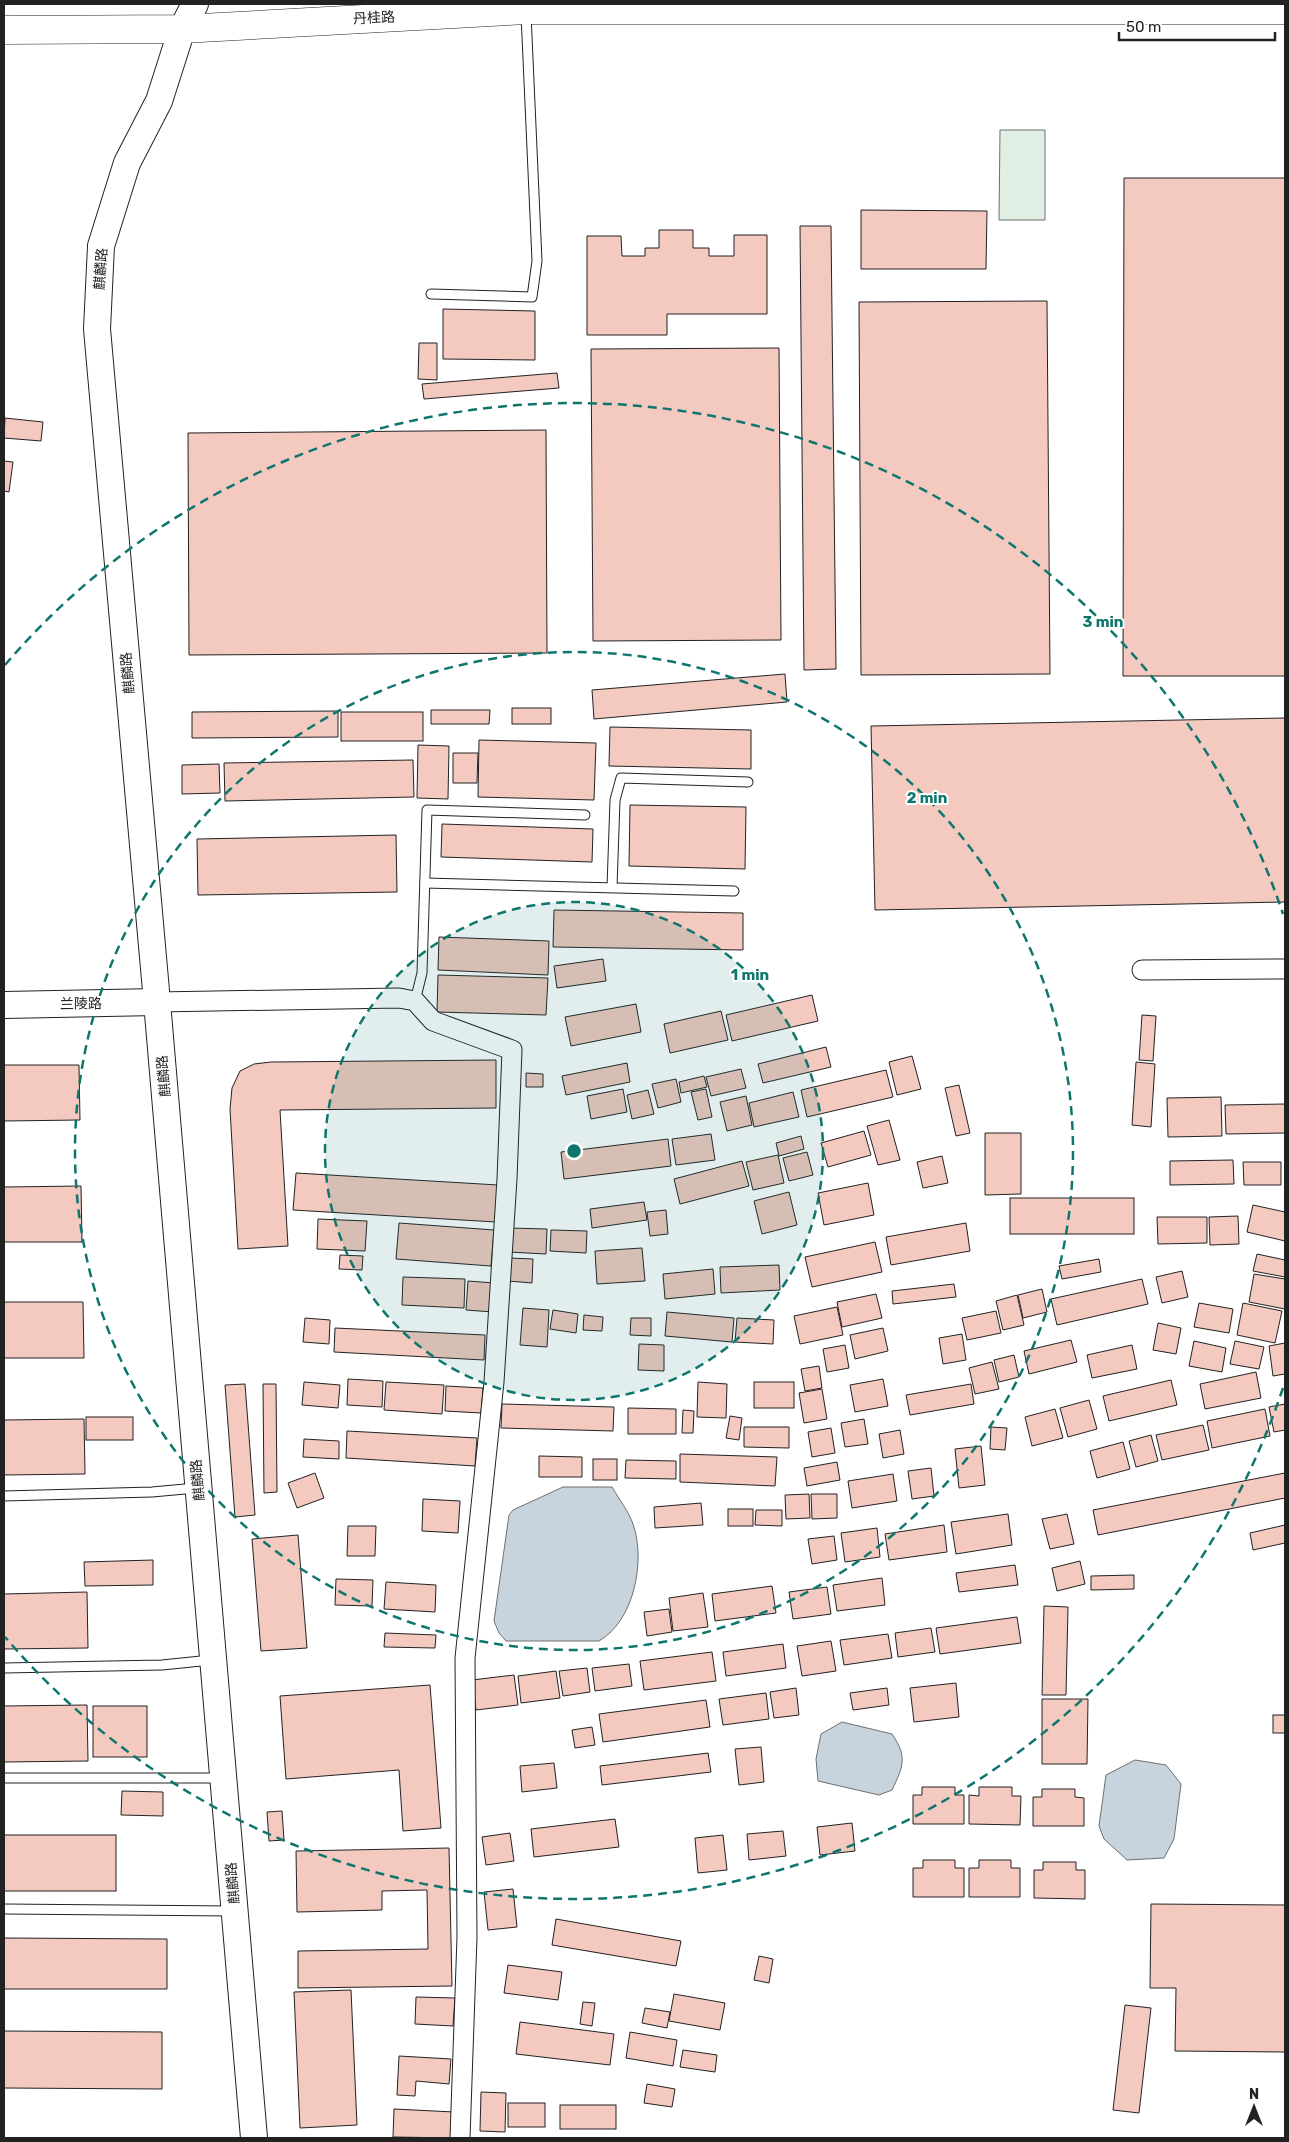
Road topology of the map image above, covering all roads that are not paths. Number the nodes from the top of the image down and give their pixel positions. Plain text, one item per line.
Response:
1 (195, 4) edge
2 (526, 10) junction
3 (1285, 10) edge
4 (182, 29) junction
5 (4, 30) edge
6 (431, 294) dead end
7 (748, 782) dead end
8 (585, 814) dead end
9 (424, 883) junction
10 (612, 888) junction
11 (734, 891) dead end
12 (1285, 969) edge
13 (1142, 970) dead end
14 (415, 1001) junction
15 (157, 1002) junction
16 (4, 1005) edge
17 (199, 1488) junction
18 (4, 1496) edge
19 (214, 1660) junction
20 (4, 1668) edge
21 (4, 1778) edge
22 (224, 1778) junction
23 (4, 1909) edge
24 (235, 1911) junction
25 (254, 2138) edge
26 (460, 2138) edge

1 - 4 street, 麒麟路
2 - 3 main road, 丹桂路
2 - 4 main road, 丹桂路
2 - 6 lane
4 - 5 main road, 丹桂路
4 - 15 street, 麒麟路
7 - 10 lane
8 - 9 lane
9 - 10 lane
9 - 14 lane
10 - 11 lane
12 - 13 street
14 - 15 street
14 - 26 street
15 - 16 street, 兰陵路
15 - 17 street, 麒麟路
17 - 18 lane
17 - 19 street, 麒麟路
19 - 20 lane
19 - 22 street, 麒麟路
21 - 22 lane
22 - 24 street, 麒麟路
23 - 24 lane
24 - 25 street, 麒麟路

